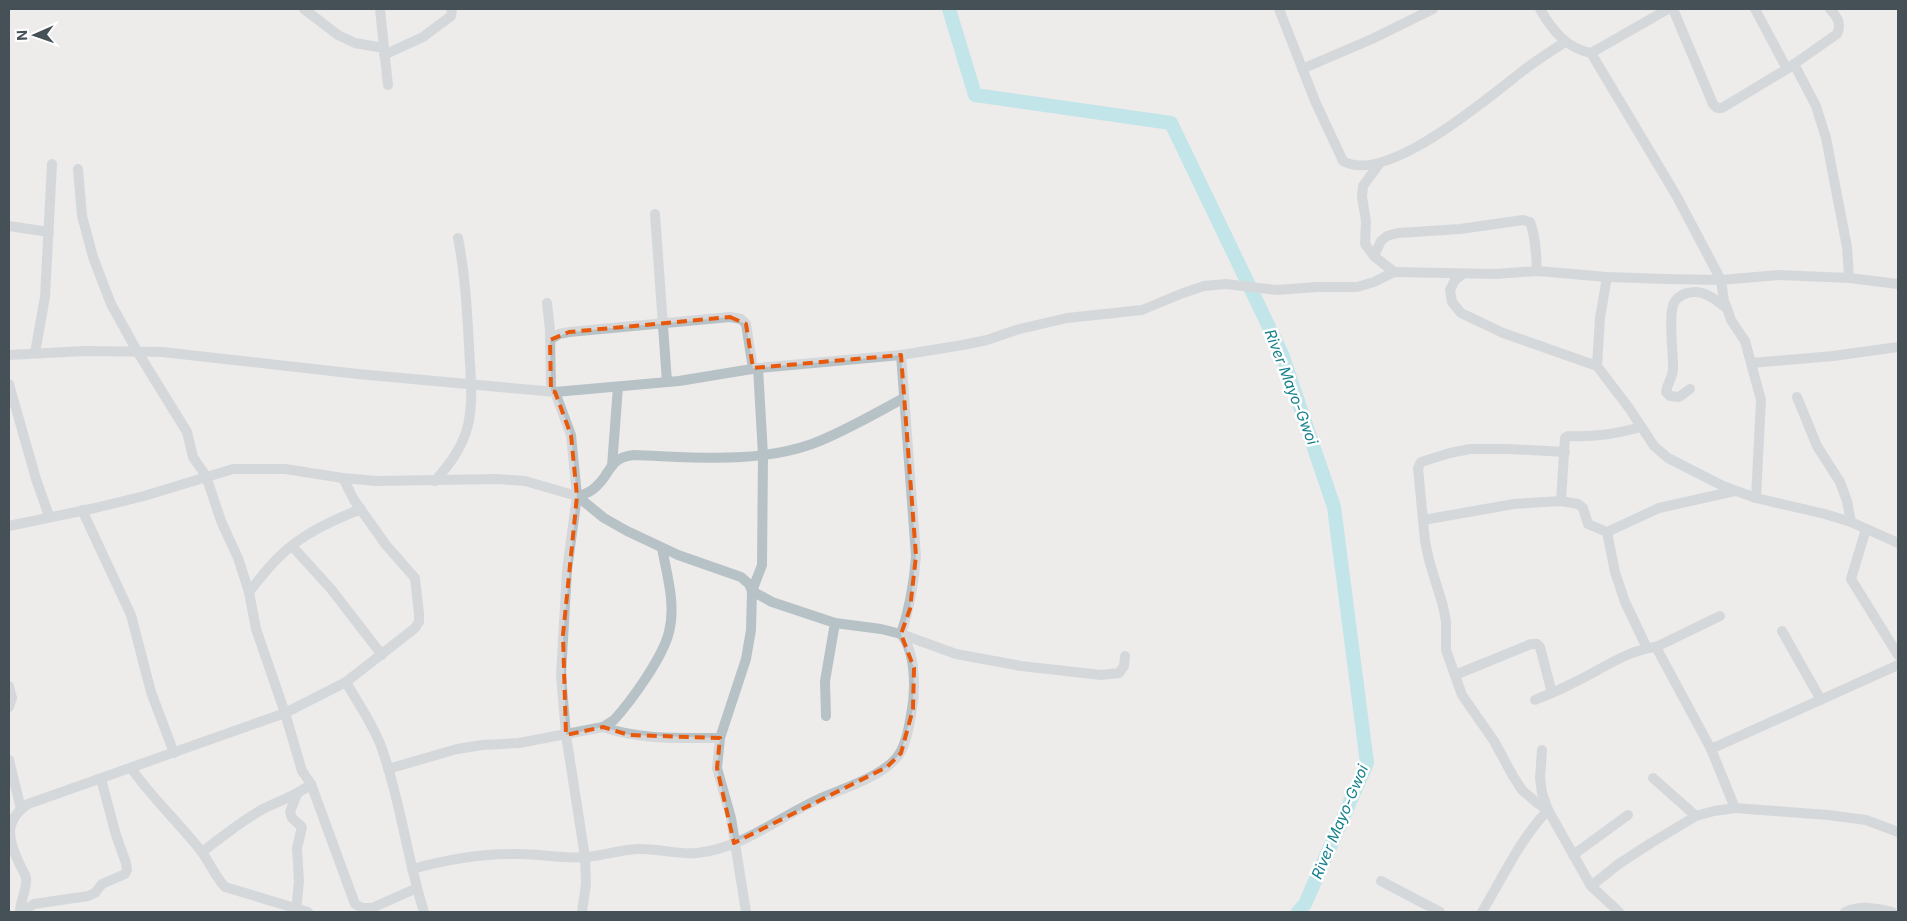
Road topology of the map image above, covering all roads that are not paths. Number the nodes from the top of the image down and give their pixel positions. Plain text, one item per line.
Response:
1 (304, 9) edge
2 (380, 9) edge
3 (452, 9) edge
4 (1279, 9) edge
5 (1434, 9) edge
6 (1540, 9) edge
7 (1668, 9) edge
8 (1673, 9) edge
9 (1755, 9) edge
10 (1830, 9) edge
11 (1565, 42) junction
12 (384, 52) junction
13 (1590, 53) junction
14 (1791, 66) junction
15 (1302, 69) junction
16 (388, 85) dead end
17 (52, 164) dead end
18 (1378, 164) junction
19 (78, 169) dead end
20 (655, 214) dead end
21 (9, 226) edge
22 (49, 232) junction
23 (458, 238) dead end
24 (1374, 256) junction
25 (1537, 271) junction
26 (1394, 272) junction
27 (1463, 274) junction
28 (1607, 277) junction
29 (1849, 278) junction
30 (1721, 280) junction
31 (1898, 284) edge
32 (547, 303) dead end
33 (1727, 308) junction
34 (663, 324) junction
35 (550, 340) junction
36 (1898, 347) edge
37 (137, 351) junction
38 (35, 352) junction
39 (9, 355) edge
40 (901, 355) junction
41 (1752, 363) junction
42 (1597, 366) junction
43 (756, 368) junction
44 (667, 382) junction
45 (9, 384) edge
46 (471, 385) junction
47 (618, 387) junction
48 (1690, 390) dead end
49 (553, 392) junction
50 (1797, 397) dead end
51 (904, 398) junction
52 (1641, 427) junction
53 (1565, 452) junction
54 (763, 455) junction
55 (612, 466) junction
56 (206, 476) junction
57 (343, 478) junction
58 (435, 481) junction
59 (1736, 491) junction
60 (577, 496) junction
61 (1756, 498) junction
62 (1561, 501) junction
63 (362, 509) junction
64 (82, 510) junction
65 (50, 516) junction
66 (1422, 520) junction
67 (1850, 522) junction
68 (9, 526) edge
69 (1866, 529) junction
70 (1606, 532) junction
71 (1898, 543) edge
72 (292, 546) junction
73 (662, 548) junction
74 (752, 591) junction
75 (249, 592) junction
76 (1720, 616) dead end
77 (835, 623) junction
78 (1782, 632) dead end
79 (901, 634) junction
80 (1652, 648) junction
81 (382, 655) junction
82 (1898, 655) edge
83 (1124, 656) dead end
84 (1898, 665) edge
85 (1454, 675) junction
86 (346, 682) junction
87 (9, 686) edge
88 (1552, 692) junction
89 (1535, 700) dead end
90 (1821, 700) junction
91 (9, 707) edge
92 (285, 713) junction
93 (826, 716) dead end
94 (603, 727) junction
95 (566, 734) junction
96 (720, 738) junction
97 (1711, 749) junction
98 (1542, 750) dead end
99 (174, 753) junction
100 (9, 760) edge
101 (131, 768) junction
102 (388, 769) junction
103 (1654, 778) dead end
104 (101, 779) junction
105 (311, 784) junction
106 (297, 794) junction
107 (1735, 808) junction
108 (21, 809) junction
109 (1548, 810) junction
110 (1628, 815) dead end
111 (1696, 816) junction
112 (1898, 832) edge
113 (9, 838) edge
114 (734, 843) junction
115 (202, 852) junction
116 (1573, 855) junction
117 (585, 857) junction
118 (412, 869) junction
119 (1381, 881) dead end
120 (1591, 886) junction
121 (417, 888) junction
122 (352, 908) edge
123 (296, 910) edge
124 (20, 912) edge
125 (308, 912) edge
126 (424, 912) edge
127 (582, 912) edge
128 (746, 912) edge
129 (1440, 912) edge
130 (1482, 912) edge
131 (1619, 912) edge
132 (1845, 912) edge
133 (1892, 912) edge

1 - 12 street
2 - 12 street
3 - 12 street
4 - 15 street
5 - 15 street
6 - 11 street
7 - 13 street
8 - 14 street
9 - 14 street
10 - 14 street
11 - 13 street
11 - 18 street
12 - 16 street
13 - 30 street
14 - 29 street
15 - 18 street
17 - 22 street
18 - 24 street
19 - 37 street
20 - 34 street
21 - 22 street
22 - 38 street
23 - 46 street
24 - 25 street
24 - 26 street
25 - 27 street
25 - 28 street
26 - 27 street
26 - 40 street
27 - 42 street
28 - 30 street
28 - 42 street
29 - 30 street
29 - 31 street
30 - 33 street
32 - 35 street
33 - 41 street
33 - 48 street
34 - 35 street
34 - 43 street
34 - 44 street
35 - 49 street
36 - 41 street
37 - 38 street
37 - 46 street
37 - 56 street
38 - 39 street
40 - 43 street
40 - 51 street
41 - 61 street
42 - 52 street
43 - 44 street
43 - 54 street
44 - 47 street
45 - 65 street
46 - 49 street
46 - 58 street
47 - 49 street
47 - 55 street
49 - 60 street
50 - 67 street
51 - 54 street
51 - 79 street
52 - 53 street
52 - 59 street
53 - 62 street
53 - 66 street
54 - 55 street
54 - 74 street
55 - 60 street
56 - 57 street
56 - 64 street
56 - 75 street
57 - 58 street
57 - 63 street
58 - 60 street
59 - 61 street
59 - 70 street
60 - 73 street
60 - 95 street
61 - 67 street
62 - 66 street
62 - 70 street
63 - 72 street
63 - 81 street
64 - 65 street
64 - 99 street
65 - 68 street
66 - 85 street
67 - 69 street
69 - 71 street
69 - 82 street
70 - 80 street
72 - 75 street
72 - 81 street
73 - 74 street
73 - 94 street
74 - 77 street
74 - 96 street
75 - 92 street
76 - 80 street
77 - 79 street
77 - 93 street
78 - 90 street
79 - 83 street
79 - 114 street
80 - 88 street
80 - 97 street
81 - 86 street
84 - 90 street
85 - 88 street
85 - 109 street
86 - 92 street
86 - 102 street
87 - 91 street
88 - 89 street
90 - 97 street
92 - 99 street
92 - 105 street
94 - 95 street
94 - 96 street
95 - 102 street
95 - 117 street
96 - 114 street
97 - 107 street
98 - 109 street
99 - 101 street
100 - 108 street
101 - 104 street
101 - 115 street
102 - 118 street
103 - 111 street
104 - 108 street
104 - 124 street
105 - 106 street
105 - 122 street
106 - 115 street
106 - 123 street
107 - 111 street
107 - 112 street
108 - 113 street
109 - 116 street
109 - 130 street
110 - 116 street
111 - 120 street
113 - 124 street
114 - 117 street
114 - 128 street
115 - 123 street
116 - 120 street
117 - 118 street
117 - 127 street
118 - 121 street
119 - 129 street
120 - 131 street
121 - 122 street
121 - 126 street
123 - 125 street
132 - 133 street

